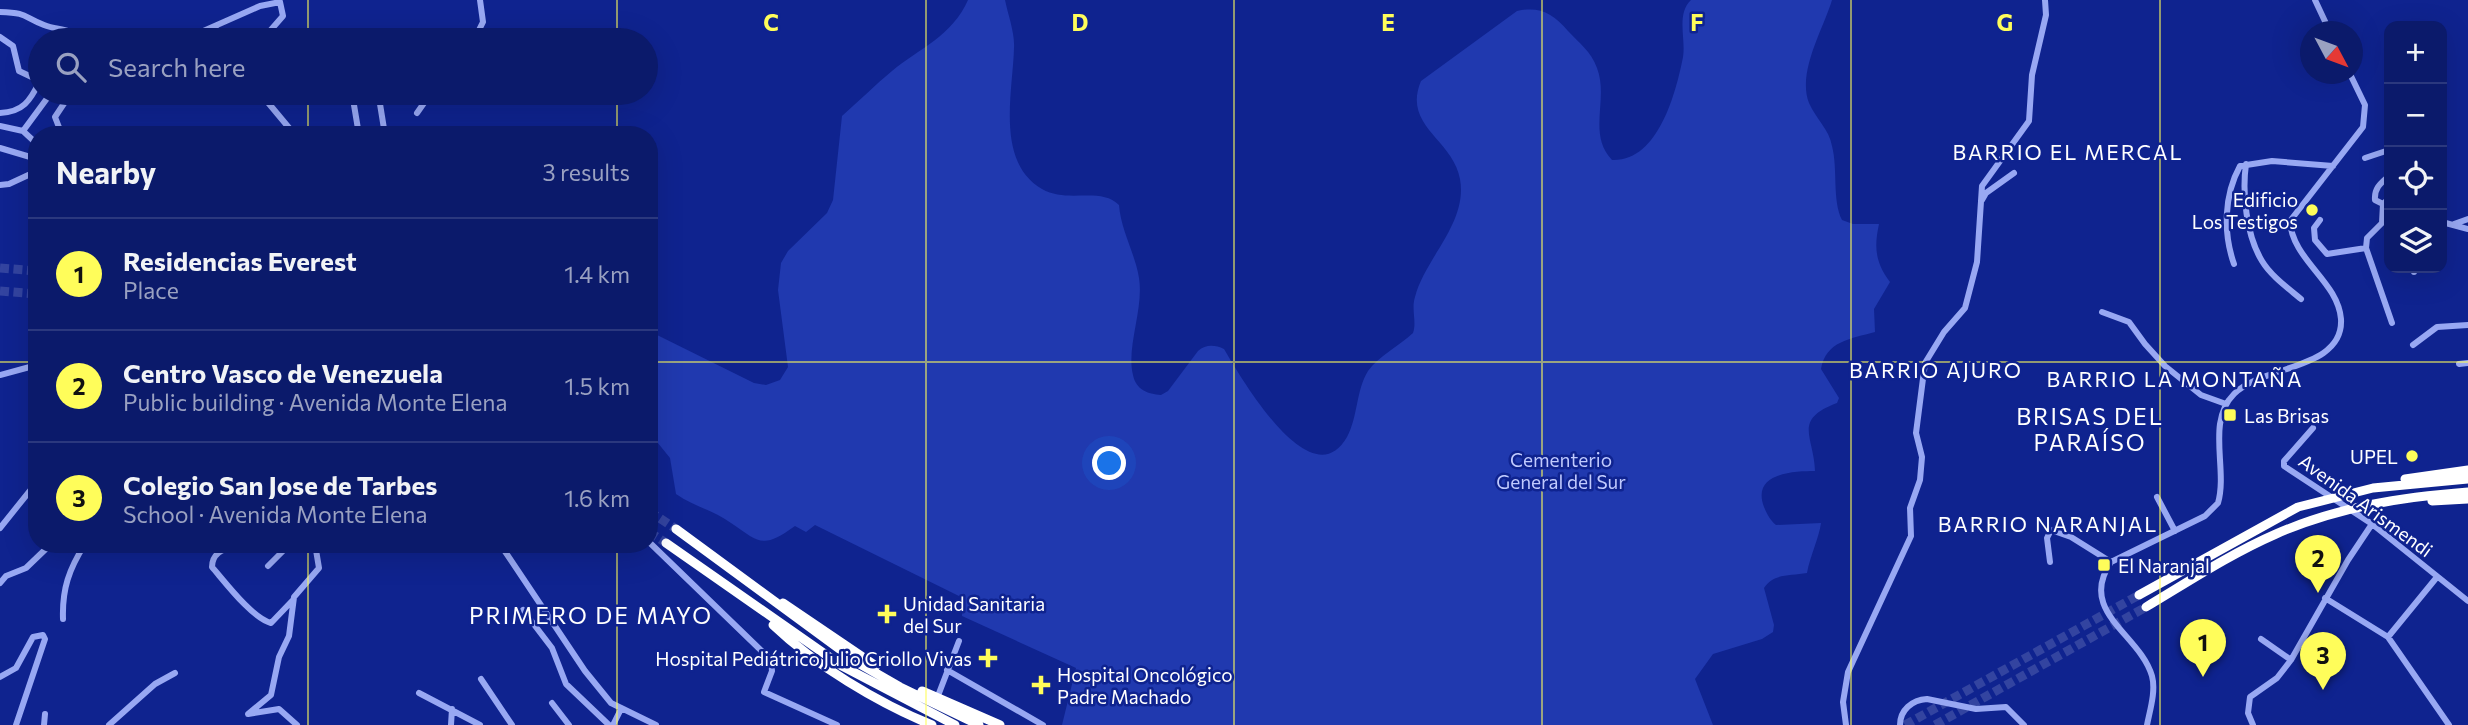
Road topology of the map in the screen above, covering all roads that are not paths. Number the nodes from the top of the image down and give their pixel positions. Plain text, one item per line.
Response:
1 (480, 0) edge
2 (2045, 0) edge
3 (2315, 0) edge
4 (0, 12) edge
5 (2325, 21) edge
6 (216, 27) edge
7 (57, 28) edge
8 (273, 28) edge
9 (480, 28) edge
10 (0, 37) edge
11 (28, 75) edge
12 (2355, 84) edge
13 (28, 103) edge
14 (42, 105) edge
15 (63, 105) edge
16 (270, 105) edge
17 (354, 105) edge
18 (380, 105) edge
19 (423, 105) edge
20 (0, 113) edge
21 (417, 113) dead end
22 (0, 126) edge
23 (58, 126) edge
24 (288, 126) edge
25 (358, 126) edge
26 (384, 126) edge
27 (23, 131) junction
28 (28, 136) edge
29 (0, 148) edge
30 (2384, 152) edge
31 (28, 156) edge
32 (2365, 158) dead end
33 (2246, 164) junction
34 (2333, 166) junction
35 (2014, 173) dead end
36 (28, 175) edge
37 (2384, 182) edge
38 (0, 185) edge
39 (2383, 204) joint
40 (1978, 219) junction
41 (2468, 219) edge
42 (2320, 220) dead end
43 (2447, 224) edge
44 (2452, 225) junction
45 (2468, 229) edge
46 (2366, 248) junction
47 (2234, 264) dead end
48 (2301, 299) dead end
49 (2102, 312) dead end
50 (2392, 323) dead end
51 (2468, 325) edge
52 (2413, 345) dead end
53 (2468, 363) edge
54 (2459, 364) dead end
55 (28, 367) edge
56 (0, 375) edge
57 (2226, 404) junction
58 (2313, 428) dead end
59 (2468, 470) edge
60 (2468, 479) edge
61 (2374, 488) junction
62 (28, 490) edge
63 (2468, 492) edge
64 (2410, 496) junction
65 (2157, 497) dead end
66 (2468, 499) edge
67 (2372, 524) junction
68 (0, 528) edge
69 (676, 529) tunnel mouth
70 (2175, 531) junction
71 (666, 543) tunnel mouth
72 (658, 551) tunnel mouth
73 (42, 553) edge
74 (79, 553) edge
75 (218, 553) edge
76 (281, 553) edge
77 (316, 553) edge
78 (506, 553) edge
79 (2050, 562) dead end
80 (2111, 562) junction
81 (268, 566) dead end
82 (2437, 577) junction
83 (0, 583) edge
84 (764, 593) junction
85 (2139, 595) tunnel mouth
86 (2325, 598) junction
87 (293, 600) junction
88 (2468, 601) edge
89 (752, 604) junction
90 (2146, 607) tunnel mouth
91 (523, 610) dead end
92 (63, 619) dead end
93 (2388, 637) junction
94 (2260, 639) dead end
95 (959, 641) dead end
96 (2291, 660) junction
97 (947, 670) junction
98 (175, 673) dead end
99 (0, 677) edge
100 (481, 679) dead end
101 (419, 693) dead end
102 (937, 699) junction
103 (552, 703) dead end
104 (452, 709) junction
105 (621, 709) junction
106 (46, 714) dead end
107 (983, 722) edge
108 (833, 724) edge
109 (928, 724) edge
110 (16, 725) edge
111 (44, 725) edge
112 (109, 725) edge
113 (297, 725) edge
114 (451, 725) edge
115 (480, 725) edge
116 (512, 725) edge
117 (569, 725) edge
118 (611, 725) edge
119 (656, 725) edge
120 (955, 725) edge
121 (1000, 725) edge
122 (1043, 725) edge
123 (1846, 725) edge
124 (1900, 725) edge
125 (2024, 725) edge
126 (2147, 725) edge
127 (2253, 725) edge
128 (2449, 725) edge

1 - 9 street
2 - 40 street
3 - 5 street
4 - 7 street
6 - 8 street
10 - 11 street
12 - 34 street
13 - 20 street
14 - 27 street
15 - 23 street
16 - 24 street
17 - 25 street
18 - 26 street
19 - 21 street
22 - 27 street
27 - 28 street
29 - 31 street
30 - 32 street
33 - 34 street
33 - 47 street
33 - 48 street
34 - 57 street
35 - 40 street
36 - 38 street
37 - 39 street
39 - 46 street
40 - 123 street
41 - 44 street
42 - 46 street
43 - 44 street
44 - 45 street
46 - 50 street
49 - 57 street
51 - 52 street
53 - 54 street
55 - 56 street
57 - 70 street
58 - 67 street, Avenida Arismendi
59 - 61 highway
60 - 61 highway
61 - 85 highway
62 - 68 street
63 - 64 highway
64 - 66 highway
64 - 90 highway
65 - 70 street
67 - 82 street, Avenida Arismendi
67 - 86 street
69 - 84 highway
70 - 80 street
71 - 89 highway
72 - 108 street
73 - 83 street
74 - 92 street
75 - 87 street
76 - 81 street
77 - 87 street
78 - 105 street
79 - 80 street
80 - 126 street
82 - 88 street, Avenida Arismendi
82 - 93 street
84 - 102 highway
84 - 107 highway
86 - 93 street
86 - 96 street
87 - 113 street
89 - 109 highway
89 - 120 highway
91 - 118 street
93 - 128 street
94 - 96 street
95 - 97 street
96 - 127 street
97 - 102 street
97 - 122 street
98 - 112 street
99 - 110 street
100 - 116 street
101 - 104 street
102 - 107 highway
102 - 109 street
103 - 117 street
104 - 114 street
104 - 115 street
105 - 118 street
105 - 119 street
106 - 111 street
107 - 121 highway
124 - 125 street

